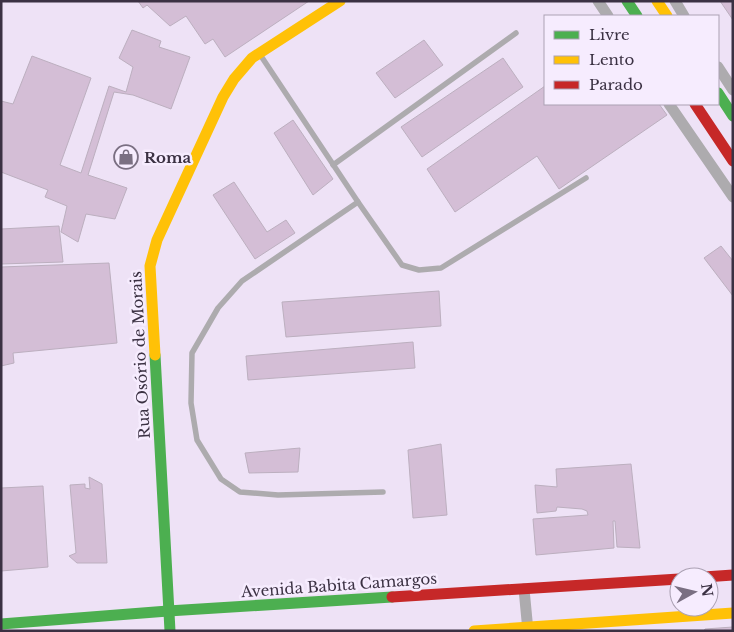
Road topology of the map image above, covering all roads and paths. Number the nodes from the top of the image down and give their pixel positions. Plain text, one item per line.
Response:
1 (340, 1) edge
2 (598, 1) edge
3 (627, 1) edge
4 (658, 1) edge
5 (675, 1) edge
6 (607, 15) edge
7 (636, 15) edge
8 (666, 15) edge
9 (683, 15) edge
10 (516, 33) dead end
11 (259, 54) junction
12 (719, 69) edge
13 (733, 90) edge
14 (719, 95) edge
15 (670, 105) edge
16 (696, 105) edge
17 (733, 116) edge
18 (733, 161) edge
19 (333, 165) junction
20 (586, 178) dead end
21 (733, 197) edge
22 (358, 202) junction
23 (383, 492) dead end
24 (733, 575) edge
25 (719, 576) edge
26 (669, 580) edge
27 (524, 589) junction
28 (168, 611) junction
29 (733, 613) edge
30 (1, 624) edge
31 (584, 627) edge
32 (528, 629) edge
33 (170, 631) edge
34 (474, 631) edge

1 - 11 main road, Rua Osório de Morais
2 - 6 street
3 - 7 main road
4 - 8 main road
5 - 9 street
10 - 19 lane
11 - 19 lane
11 - 28 main road, Rua Osório de Morais
12 - 13 street
14 - 17 main road
15 - 21 street
16 - 18 main road
19 - 22 lane
20 - 22 lane
22 - 23 lane
24 - 25 main road
26 - 27 main road, Avenida Babita Camargos
27 - 28 main road, Avenida Babita Camargos
27 - 32 street
28 - 30 main road, Avenida Babita Camargos
28 - 33 main road, Rua Osório de Morais
29 - 31 main road
31 - 32 main road
32 - 34 main road

